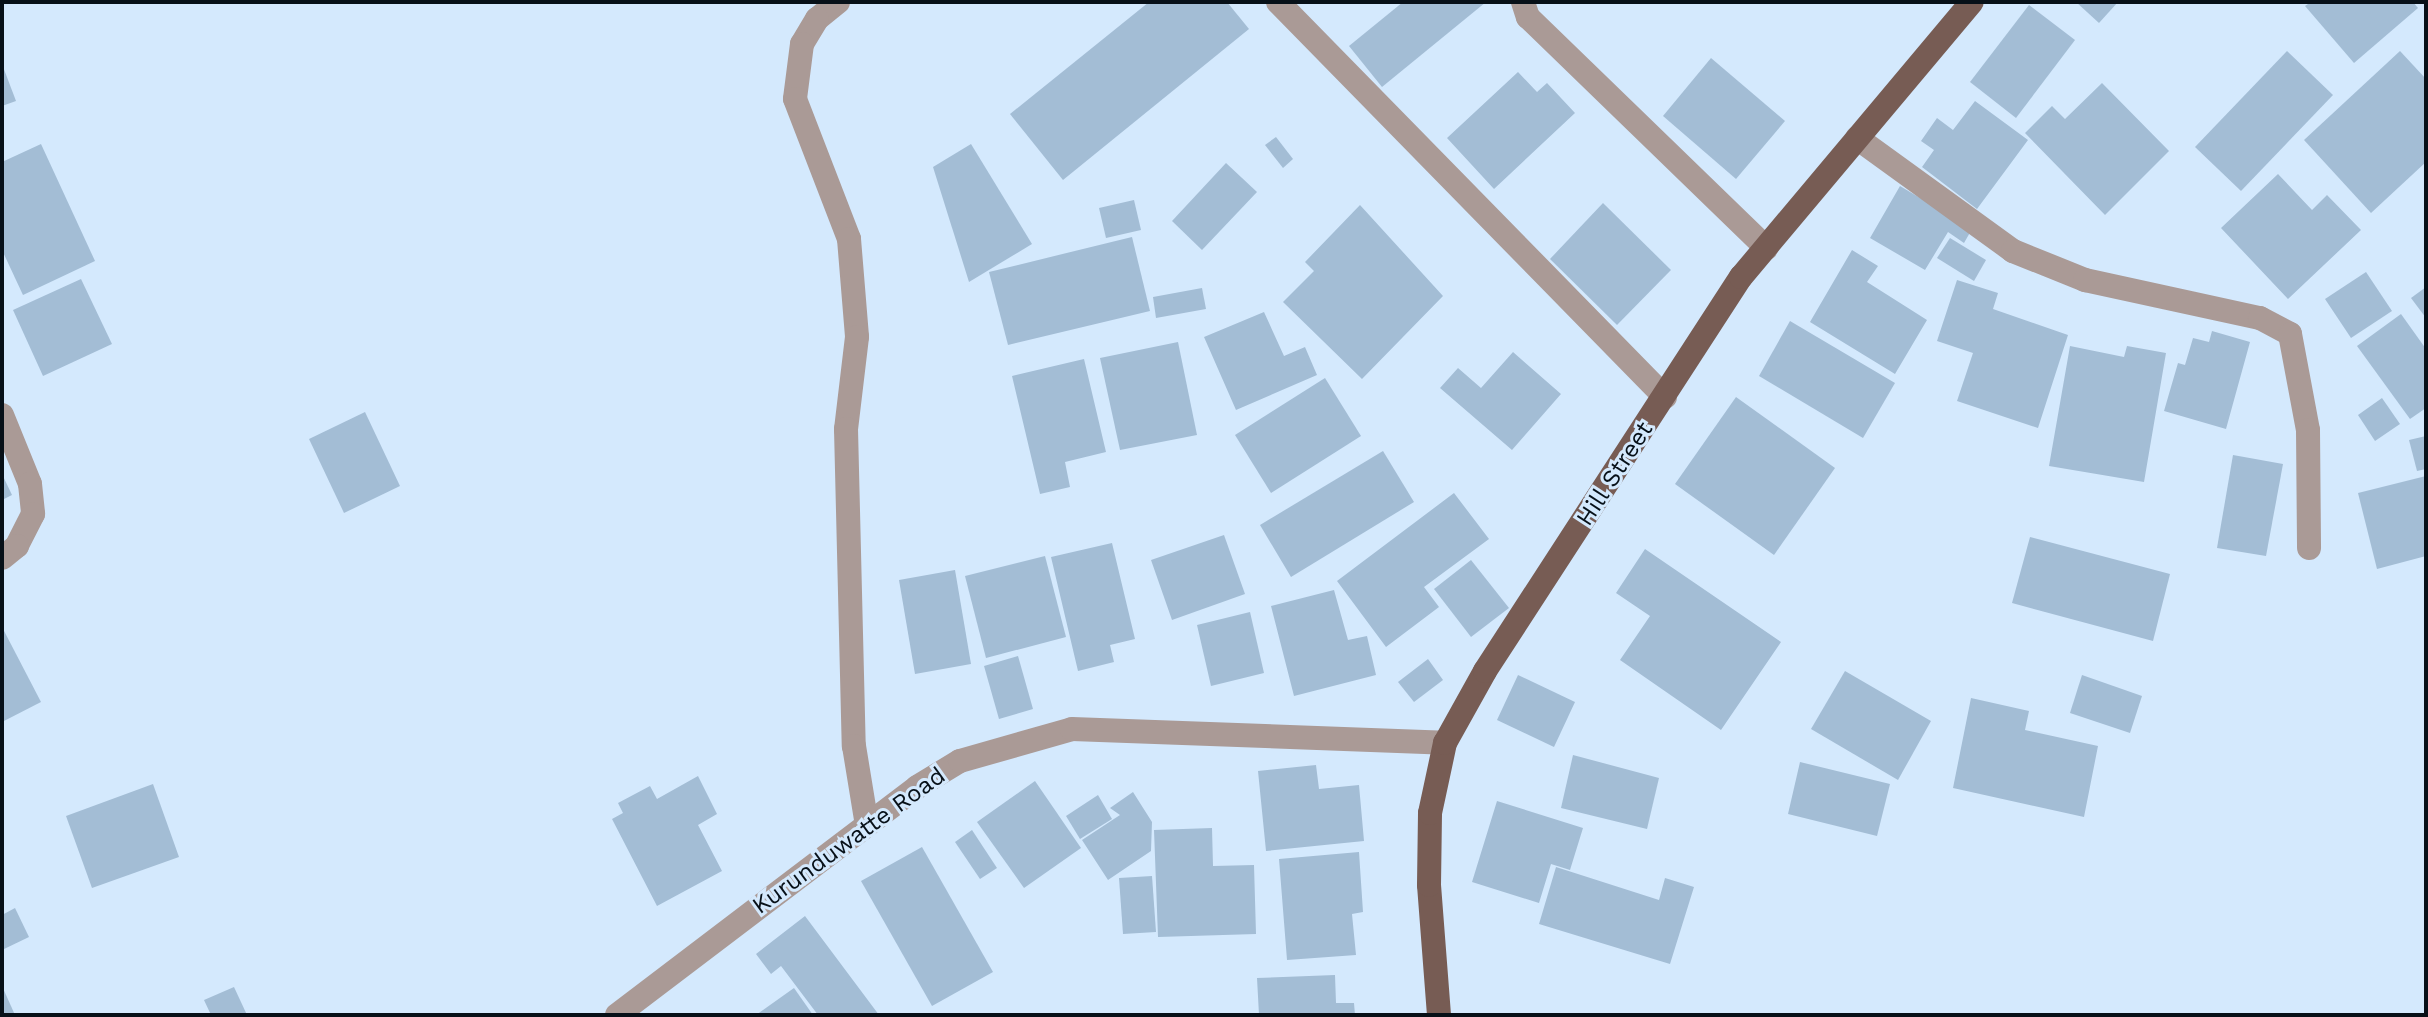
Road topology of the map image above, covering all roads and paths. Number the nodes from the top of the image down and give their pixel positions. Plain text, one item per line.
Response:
1 (838, 2) edge
2 (1278, 2) edge
3 (1523, 2) edge
4 (1972, 2) edge
5 (1857, 138) junction
6 (1766, 248) junction
7 (1665, 397) junction
8 (2, 415) edge
9 (2309, 548) dead end
10 (2, 558) edge
11 (1445, 743) junction
12 (867, 825) junction
13 (617, 1015) edge
14 (1439, 1015) edge

1 - 12 street
2 - 7 street
3 - 6 street
4 - 5 main road, Hill Street
5 - 6 main road, Hill Street
5 - 9 street
6 - 7 main road, Hill Street
7 - 11 main road, Hill Street
8 - 10 street
11 - 12 street, Kurunduwatte Road
11 - 14 main road, Hill Street
12 - 13 street, Kurunduwatte Road

